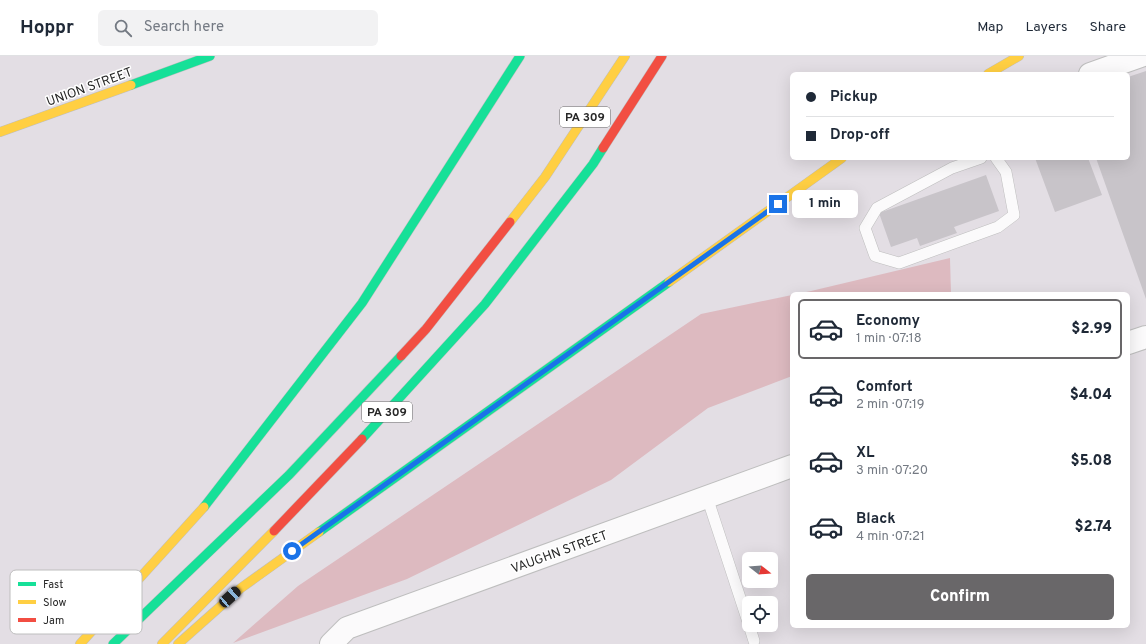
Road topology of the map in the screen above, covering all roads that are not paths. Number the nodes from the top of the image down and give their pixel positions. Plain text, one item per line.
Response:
1 (210, 56) edge
2 (515, 56) edge
3 (520, 56) edge
4 (625, 56) edge
5 (662, 56) edge
6 (1019, 56) edge
7 (1141, 56) edge
8 (991, 72) edge
9 (1096, 72) edge
10 (510, 74) junction
11 (0, 132) edge
12 (839, 160) edge
13 (975, 160) edge
14 (997, 160) edge
15 (1146, 337) edge
16 (1130, 342) edge
17 (790, 467) edge
18 (707, 497) junction
19 (142, 575) edge
20 (742, 604) edge
21 (142, 617) edge
22 (751, 632) edge
23 (89, 634) edge
24 (124, 634) edge
25 (754, 641) dead end
26 (80, 644) edge
27 (114, 644) edge
28 (162, 644) edge
29 (178, 644) edge
30 (331, 644) edge

1 - 11 main road, UNION STREET
2 - 10 main road
3 - 10 main road
4 - 21 main road, PA 309
5 - 28 main road, PA 309
6 - 8 main road
7 - 9 street
10 - 19 main road
12 - 29 main road
13 - 14 lane
15 - 16 street
17 - 18 street, VAUGHN STREET
18 - 20 lane
18 - 30 street, VAUGHN STREET
22 - 25 lane
23 - 26 main road
24 - 27 main road, PA 309

